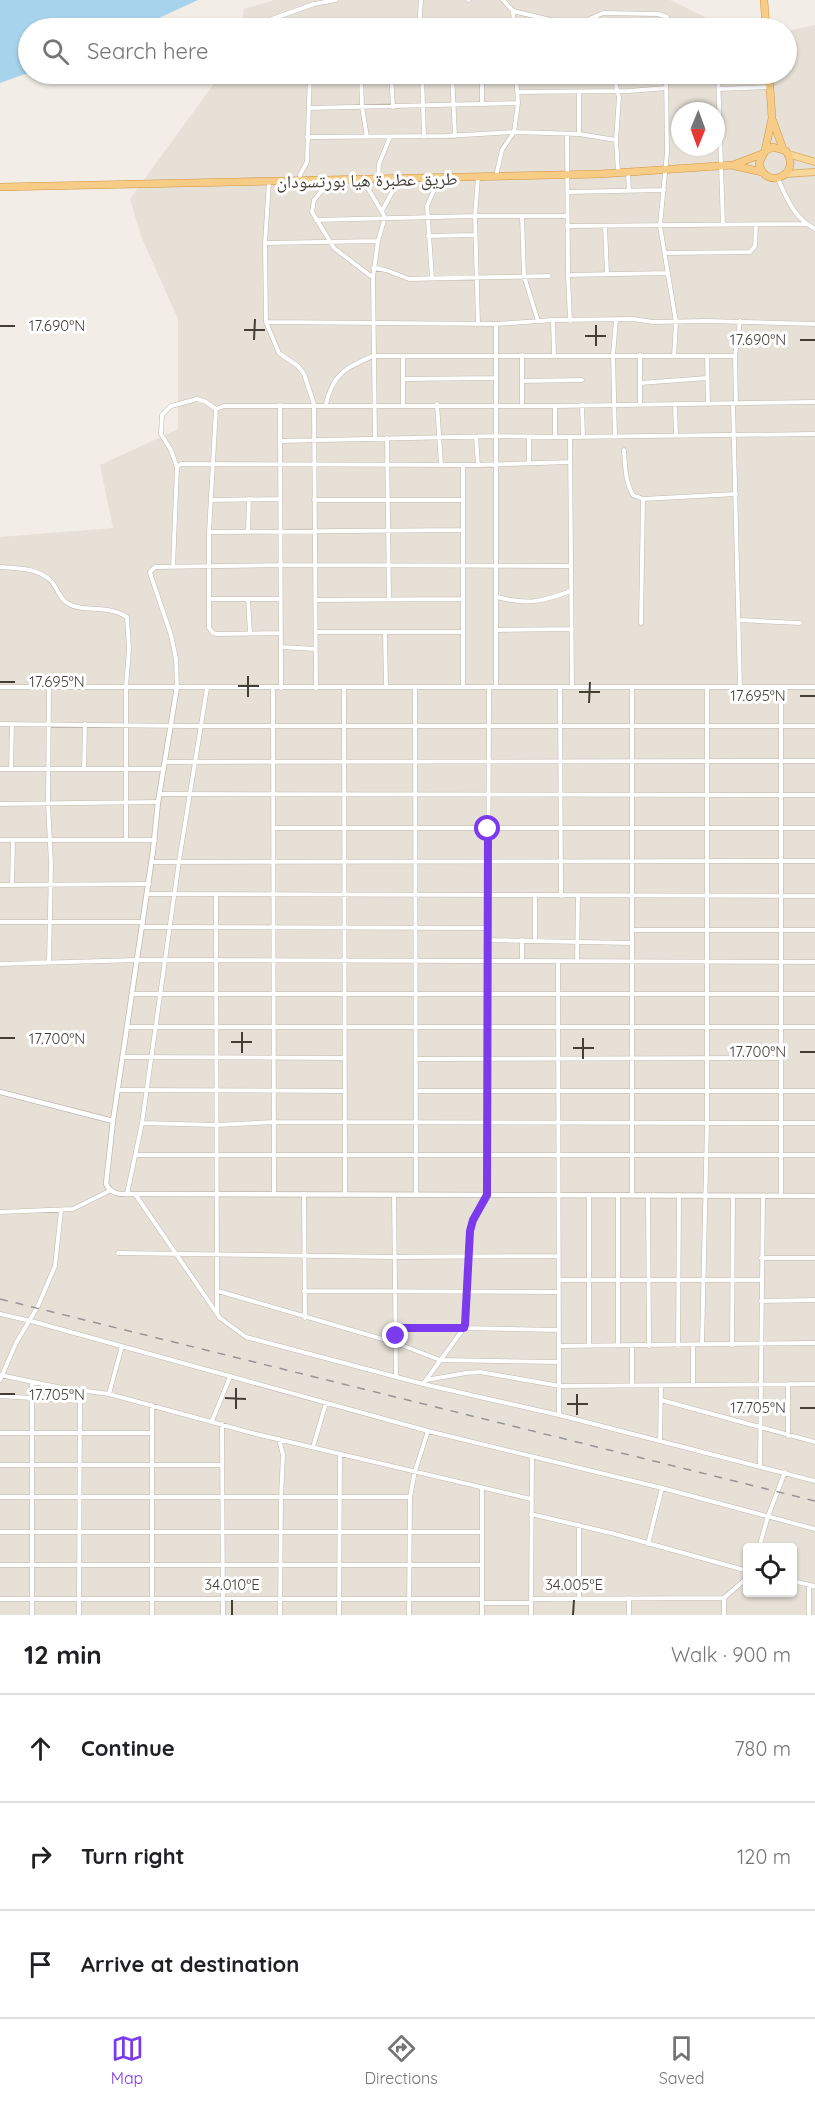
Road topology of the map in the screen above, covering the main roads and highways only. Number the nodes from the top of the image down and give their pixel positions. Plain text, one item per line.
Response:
1 (764, 0) edge
2 (765, 18) edge
3 (770, 84) edge
4 (772, 118) junction
5 (763, 152) junction
6 (785, 152) junction
7 (815, 162) edge
8 (733, 165) junction
9 (762, 172) junction
10 (815, 172) edge
11 (785, 174) junction
12 (0, 187) edge

1 - 2 highway
3 - 4 highway
4 - 5 highway
4 - 6 highway
5 - 6 highway
5 - 8 highway
5 - 9 highway
6 - 7 main road
6 - 11 highway
8 - 9 highway
8 - 12 highway, طريق عطبرة هيا بورتسودان
9 - 11 highway
10 - 11 main road

